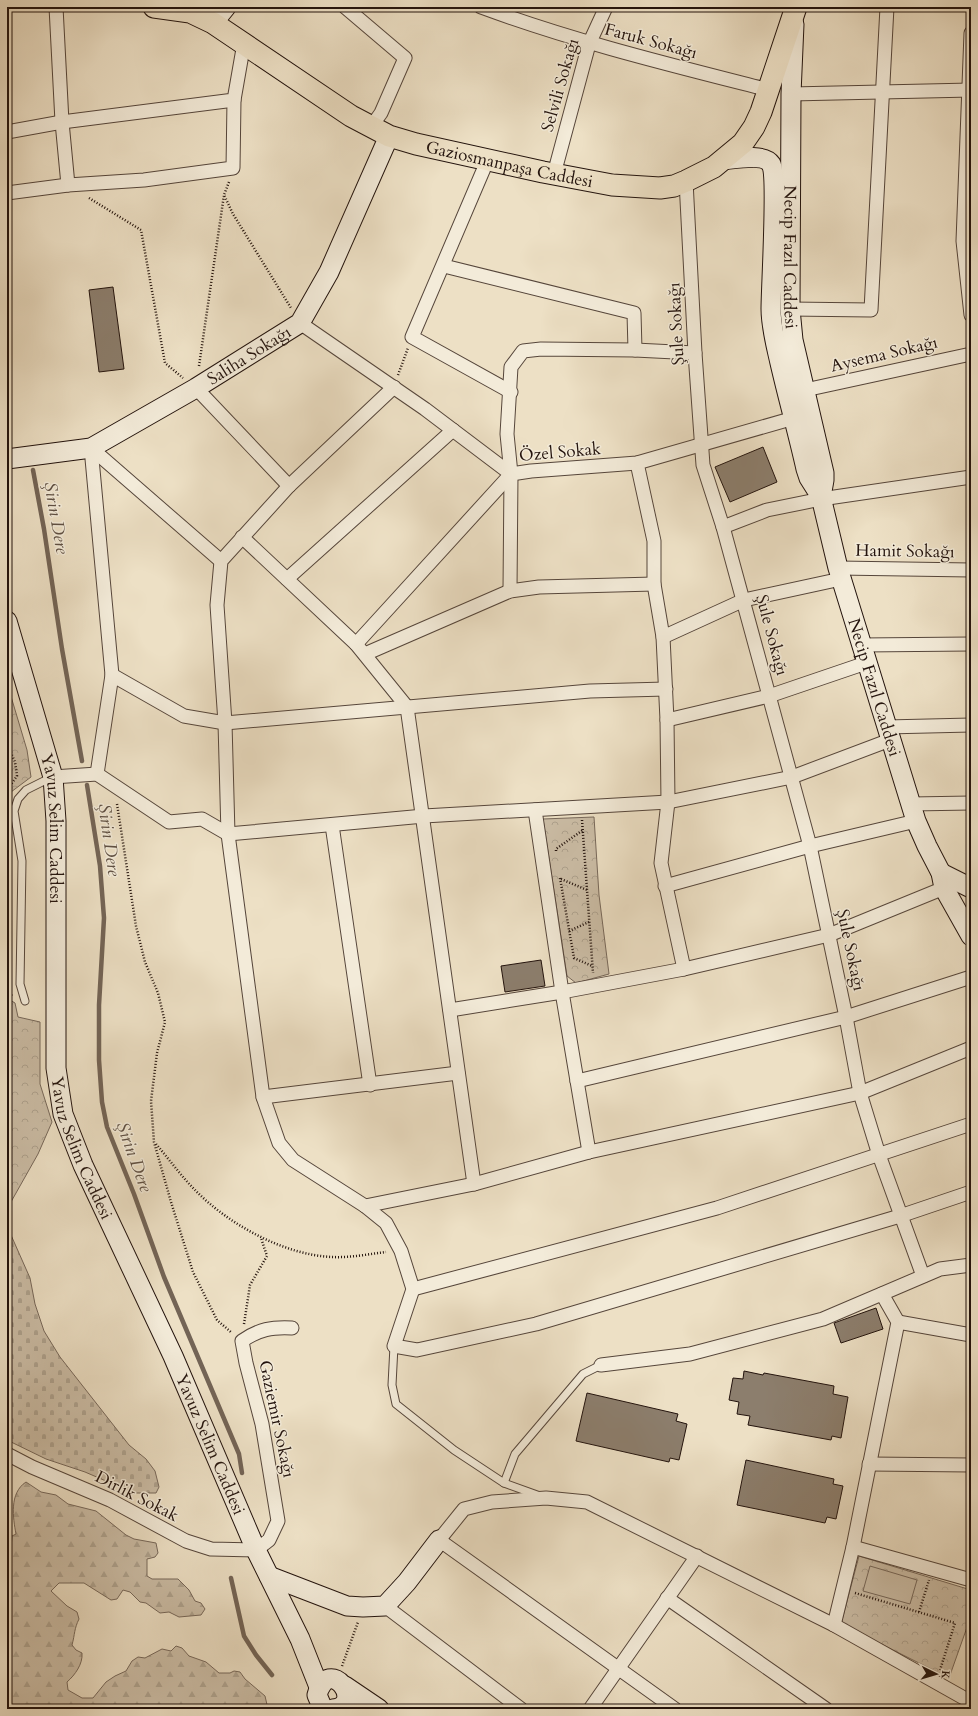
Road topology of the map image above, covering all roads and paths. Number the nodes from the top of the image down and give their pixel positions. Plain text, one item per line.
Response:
1 (56, 7) edge
2 (154, 7) edge
3 (344, 7) edge
4 (481, 7) edge
5 (606, 7) edge
6 (887, 7) edge
7 (797, 9) edge
8 (220, 15) edge
9 (971, 33) edge
10 (244, 43) junction
11 (589, 44) junction
12 (769, 90) junction
13 (970, 90) edge
14 (882, 92) junction
15 (790, 94) junction
16 (234, 100) junction
17 (62, 122) junction
18 (380, 131) junction
19 (7, 132) edge
20 (488, 159) junction
21 (722, 160) junction
22 (233, 168) junction
23 (554, 174) junction
24 (686, 181) junction
25 (68, 185) junction
26 (7, 193) edge
27 (224, 195) junction
28 (444, 266) junction
29 (790, 309) junction
30 (971, 315) edge
31 (300, 323) junction
32 (412, 336) junction
33 (635, 350) junction
34 (695, 353) junction
35 (971, 354) edge
36 (394, 387) junction
37 (196, 388) junction
38 (805, 390) junction
39 (511, 392) junction
40 (794, 418) junction
41 (453, 430) junction
42 (702, 445) junction
43 (91, 448) junction
44 (7, 459) edge
45 (637, 463) junction
46 (511, 474) junction
47 (971, 477) edge
48 (289, 486) junction
49 (821, 498) junction
50 (724, 527) junction
51 (242, 537) junction
52 (221, 561) junction
53 (971, 570) edge
54 (840, 574) junction
55 (287, 580) junction
56 (654, 584) junction
57 (510, 591) junction
58 (744, 600) junction
59 (7, 621) edge
60 (663, 637) junction
61 (356, 644) junction
62 (971, 644) edge
63 (861, 645) junction
64 (365, 654) junction
65 (866, 663) junction
66 (112, 675) junction
67 (666, 689) junction
68 (770, 696) junction
69 (407, 707) junction
70 (667, 720) junction
71 (225, 723) junction
72 (971, 725) edge
73 (888, 734) junction
74 (7, 744) edge
75 (97, 774) junction
76 (53, 777) junction
77 (792, 777) junction
78 (114, 787) junction
79 (7, 790) edge
80 (668, 802) junction
81 (971, 803) edge
82 (581, 807) junction
83 (535, 810) junction
84 (914, 813) junction
85 (424, 816) junction
86 (332, 825) junction
87 (583, 830) junction
88 (228, 834) junction
89 (810, 846) junction
90 (557, 856) dead end
91 (559, 871) dead end
92 (560, 879) junction
93 (942, 881) junction
94 (665, 886) junction
95 (971, 889) edge
96 (587, 890) junction
97 (589, 922) junction
98 (569, 931) junction
99 (829, 935) junction
100 (971, 936) edge
101 (592, 966) junction
102 (684, 969) junction
103 (971, 977) edge
104 (594, 986) junction
105 (562, 992) junction
106 (25, 1001) dead end
107 (450, 1010) junction
108 (846, 1017) junction
109 (971, 1048) edge
110 (458, 1073) junction
111 (577, 1081) junction
112 (370, 1085) junction
113 (860, 1093) junction
114 (263, 1096) junction
115 (971, 1124) edge
116 (154, 1142) junction
117 (589, 1152) junction
118 (878, 1155) junction
119 (474, 1184) junction
120 (971, 1192) edge
121 (365, 1206) junction
122 (900, 1216) junction
123 (261, 1237) junction
124 (401, 1251) junction
125 (971, 1265) edge
126 (923, 1276) junction
127 (413, 1289) junction
128 (882, 1294) junction
129 (898, 1322) junction
130 (292, 1328) dead end
131 (971, 1335) edge
132 (242, 1341) junction
133 (394, 1346) junction
134 (601, 1366) joint
135 (7, 1454) edge
136 (869, 1464) junction
137 (971, 1465) edge
138 (504, 1483) junction
139 (546, 1498) junction
140 (439, 1540) junction
141 (853, 1547) junction
142 (256, 1550) junction
143 (697, 1556) junction
144 (932, 1569) junction
145 (269, 1576) junction
146 (971, 1580) edge
147 (843, 1589) junction
148 (667, 1598) junction
149 (385, 1606) junction
150 (364, 1607) junction
151 (919, 1612) junction
152 (834, 1625) junction
153 (618, 1668) junction
154 (936, 1682) junction
155 (334, 1683) junction
156 (971, 1702) edge
157 (332, 1708) edge
158 (380, 1709) edge
159 (521, 1709) edge
160 (590, 1709) edge
161 (675, 1709) edge
162 (826, 1709) edge

1 - 17 street
2 - 8 main road, Gaziosmanpaşa Caddesi
3 - 18 street
4 - 11 street, Faruk Sokağı
5 - 11 street, Selvili Sokağı
6 - 14 street
7 - 12 main road, Gaziosmanpaşa Caddesi
7 - 15 main road, Necip Fazıl Caddesi
8 - 10 main road, Gaziosmanpaşa Caddesi
9 - 13 street
10 - 16 street
10 - 18 main road, Gaziosmanpaşa Caddesi
11 - 12 street, Faruk Sokağı
11 - 23 street, Selvili Sokağı
12 - 21 main road, Gaziosmanpaşa Caddesi
13 - 14 street
13 - 30 street
14 - 15 street
14 - 29 street
15 - 29 main road, Necip Fazıl Caddesi
16 - 17 street
16 - 22 street
17 - 19 street
17 - 25 street
18 - 20 main road, Gaziosmanpaşa Caddesi
18 - 31 main road, Saliha Sokağı
20 - 23 main road, Gaziosmanpaşa Caddesi
20 - 28 street
21 - 24 main road, Gaziosmanpaşa Caddesi
21 - 40 main road, Necip Fazıl Caddesi
22 - 25 street
22 - 27 path
23 - 24 main road, Gaziosmanpaşa Caddesi
24 - 34 street, Şule Sokağı
25 - 26 street
25 - 37 path
27 - 31 path
27 - 37 path
28 - 32 street
28 - 33 street
29 - 38 main road, Necip Fazıl Caddesi
31 - 36 street, Özel Sokak
31 - 37 main road, Saliha Sokağı
32 - 36 path
32 - 39 street
33 - 34 street
33 - 39 street
34 - 42 street, Şule Sokağı
35 - 38 street, Aysema Sokağı
36 - 41 street, Özel Sokak
36 - 48 street
37 - 43 main road, Saliha Sokağı
37 - 48 street
38 - 49 main road, Necip Fazıl Caddesi
39 - 46 street
40 - 42 street, Özel Sokak
40 - 49 main road, Necip Fazıl Caddesi
41 - 46 street, Özel Sokak
41 - 55 street
42 - 45 street, Özel Sokak
42 - 50 street, Şule Sokağı
43 - 44 main road, Saliha Sokağı
43 - 52 street
43 - 66 street
45 - 46 street, Özel Sokak
45 - 56 street
46 - 57 street
46 - 61 street
47 - 49 street
48 - 51 street
49 - 50 street
49 - 54 main road, Necip Fazıl Caddesi
50 - 58 street, Şule Sokağı
51 - 52 street
51 - 55 street
52 - 71 street
53 - 54 street, Hamit Sokağı
54 - 58 street, Hamit Sokağı
54 - 63 main road, Necip Fazıl Caddesi
55 - 61 street
56 - 57 street
56 - 60 street
57 - 64 street
58 - 60 street, Hamit Sokağı
58 - 68 street, Şule Sokağı
59 - 76 main road, Yavuz Selim Caddesi
60 - 67 street
61 - 64 street
62 - 63 street
63 - 65 main road, Necip Fazıl Caddesi
64 - 69 street
65 - 68 street
65 - 73 main road, Necip Fazıl Caddesi
66 - 71 street
66 - 75 street
67 - 69 street
67 - 70 street
68 - 70 street
68 - 77 street, Şule Sokağı
69 - 71 street
69 - 85 street
70 - 80 street
71 - 88 street
72 - 73 street
73 - 77 street
73 - 84 main road, Necip Fazıl Caddesi
74 - 79 path
75 - 76 street
75 - 78 street
76 - 106 lane
76 - 142 main road, Yavuz Selim Caddesi
77 - 80 street
77 - 89 street, Şule Sokağı
78 - 88 street
78 - 116 path
80 - 82 street
80 - 94 street
81 - 84 street
82 - 83 street
82 - 87 path
83 - 85 street
83 - 105 street
84 - 89 street
84 - 93 main road, Necip Fazıl Caddesi
85 - 86 street
85 - 107 street
86 - 88 street
86 - 112 street
87 - 90 path
87 - 96 path
88 - 114 street
89 - 94 street
89 - 99 street, Şule Sokağı
91 - 92 path
92 - 96 path
92 - 98 path
93 - 95 main road
93 - 99 street
93 - 100 main road, Necip Fazıl Caddesi
94 - 102 street
96 - 97 path
97 - 98 path
97 - 101 path
98 - 101 path
99 - 102 street
99 - 108 street, Şule Sokağı
101 - 104 path
102 - 104 street
103 - 108 street
104 - 105 street
105 - 107 street
105 - 111 street
107 - 110 street
108 - 111 street
108 - 113 street, Şule Sokağı
109 - 113 street
110 - 112 street
110 - 119 street
111 - 117 street
112 - 114 street
113 - 117 street
113 - 118 street, Şule Sokağı
114 - 121 street
115 - 118 street
116 - 123 path
116 - 132 path
117 - 119 street
118 - 122 street, Şule Sokağı
118 - 127 street
119 - 121 street
120 - 122 street
121 - 124 street
122 - 126 street, Şule Sokağı
122 - 133 street
123 - 124 path
123 - 132 path
124 - 127 street
125 - 126 street
126 - 128 street
127 - 133 street
128 - 129 street
128 - 134 street
129 - 131 street
129 - 136 street
130 - 132 street, Gaziemir Sokağı
132 - 142 street, Gaziemir Sokağı
133 - 138 lane
134 - 138 lane
135 - 142 street, Dirlik Sokak
136 - 137 street
136 - 141 street
138 - 139 lane
139 - 140 street
139 - 143 street
140 - 149 main road
140 - 153 street
141 - 144 street
141 - 147 street
142 - 145 main road, Yavuz Selim Caddesi
143 - 148 street
143 - 152 street
144 - 146 street
144 - 151 path
145 - 150 main road
145 - 155 main road, Yavuz Selim Caddesi
147 - 151 path
147 - 152 street
148 - 153 street
148 - 162 street
149 - 150 main road
149 - 159 street
150 - 155 path
151 - 154 path
152 - 154 street
153 - 160 street
153 - 161 street
154 - 156 street
155 - 157 main road
155 - 157 main road
155 - 158 main road, Yavuz Selim Caddesi
157 - 158 main road

